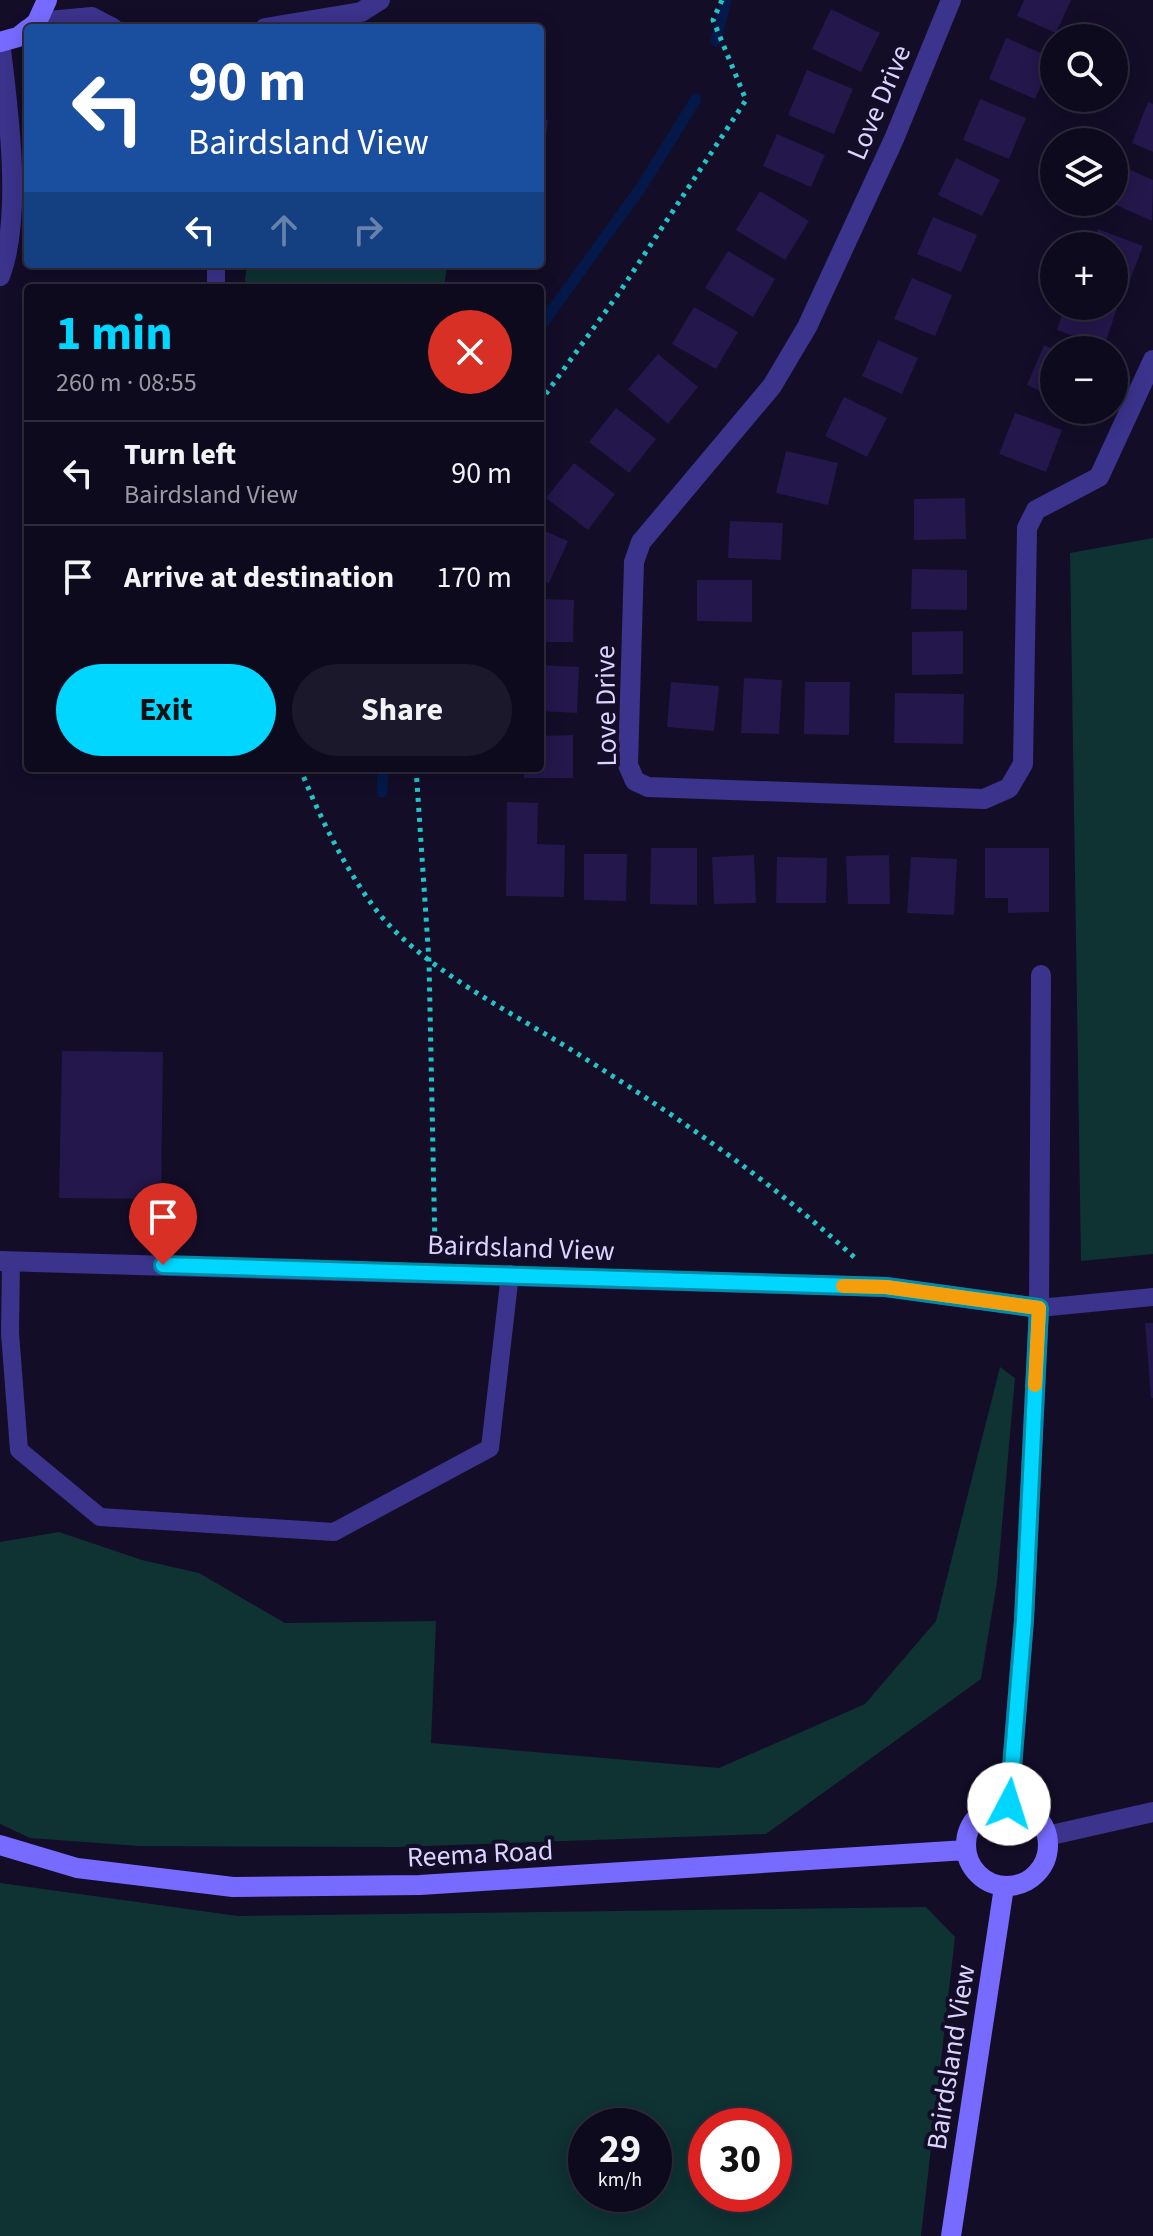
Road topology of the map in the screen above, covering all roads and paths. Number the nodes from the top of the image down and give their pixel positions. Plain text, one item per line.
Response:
1 (47, 0) edge
2 (380, 0) edge
3 (722, 0) edge
4 (951, 0) edge
5 (33, 24) edge
6 (45, 24) edge
7 (105, 24) edge
8 (289, 24) edge
9 (24, 32) edge
10 (0, 42) edge
11 (0, 276) edge
12 (1153, 360) edge
13 (544, 396) edge
14 (302, 772) edge
15 (416, 772) edge
16 (429, 961) junction
17 (1041, 975) dead end
18 (6, 1261) edge
19 (436, 1272) junction
20 (510, 1274) junction
21 (886, 1287) junction
22 (1153, 1297) edge
23 (1039, 1308) junction
24 (1009, 1804) junction
25 (1153, 1812) edge
26 (1047, 1836) junction
27 (0, 1845) edge
28 (966, 1850) junction
29 (1004, 1887) junction
30 (951, 2236) edge

1 - 5 street
2 - 8 street
3 - 13 path
4 - 12 street, Love Drive
6 - 7 street
9 - 10 street
10 - 11 street
14 - 16 path
15 - 16 path
16 - 19 path
16 - 21 path
17 - 23 street
18 - 19 street, Bairdsland View
18 - 20 lane
19 - 20 street, Bairdsland View
20 - 21 street, Bairdsland View
21 - 23 street, Bairdsland View
22 - 23 lane
23 - 24 street
24 - 26 street
24 - 28 street
25 - 26 street
26 - 29 street
27 - 28 street, Reema Road
28 - 29 street
29 - 30 street, Bairdsland View

